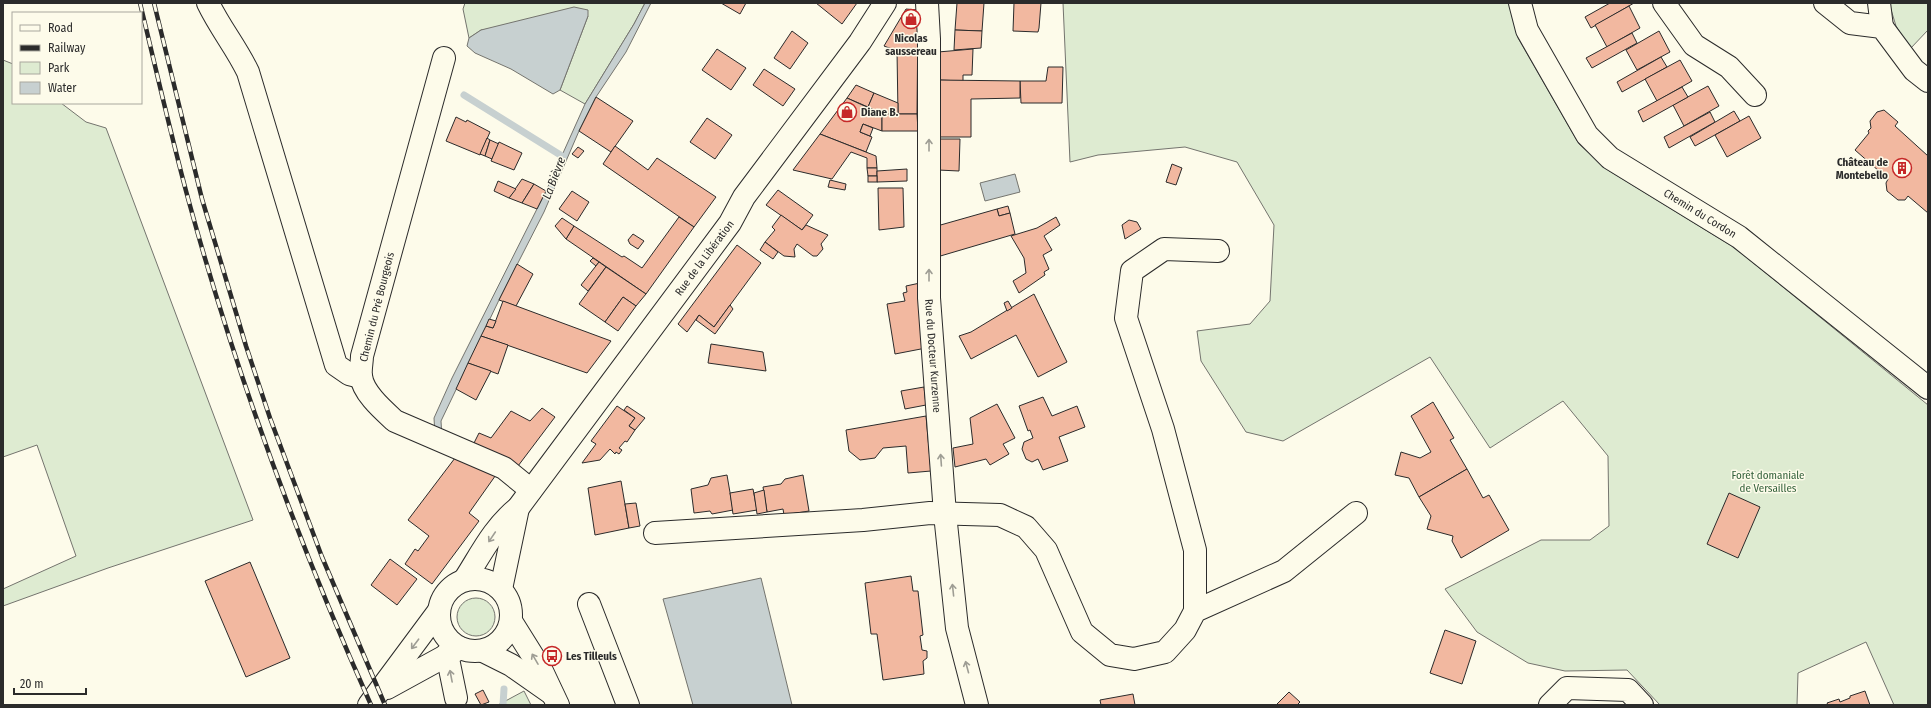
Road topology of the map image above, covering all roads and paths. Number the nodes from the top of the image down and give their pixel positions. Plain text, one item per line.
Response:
1 (208, 3) edge
2 (885, 3) edge
3 (927, 3) edge
4 (1520, 3) edge
5 (1664, 3) edge
6 (1824, 3) edge
7 (1879, 3) edge
8 (1882, 27) junction
9 (444, 58) dead end
10 (1928, 81) edge
11 (1755, 95) dead end
12 (1218, 251) dead end
13 (361, 377) junction
14 (1928, 388) edge
15 (530, 490) junction
16 (518, 508) junction
17 (1356, 513) dead end
18 (945, 514) junction
19 (655, 533) dead end
20 (465, 579) junction
21 (501, 589) junction
22 (589, 604) dead end
23 (1195, 611) junction
24 (438, 612) junction
25 (511, 621) junction
26 (453, 651) junction
27 (483, 651) junction
28 (456, 698) dead end
29 (374, 699) edge
30 (555, 700) edge
31 (628, 705) edge
32 (977, 705) edge
33 (1550, 705) edge
34 (1642, 705) edge

1 - 13 street
2 - 15 street, Rue de la Libération
18 -> 3 street, Rue du Docteur Kurzenne
4 - 14 street, Chemin du Cordon
5 - 11 street
6 - 8 street
7 - 8 street
8 - 10 street
9 - 13 street, Chemin du Pré Bourgeois
12 - 23 street
13 - 15 street, Chemin du Pré Bourgeois
15 - 16 street, Rue de la Libération
16 -> 20 street, Rue de la Libération
16 - 21 street, Rue de la Libération
17 - 23 street
18 - 19 street
18 - 23 street
32 -> 18 street, Rue du Docteur Kurzenne
20 - 21 street
20 - 24 street
21 - 25 street
22 - 31 street
24 - 26 street
24 -> 29 street
25 - 27 street
30 -> 25 street
26 - 27 street
28 -> 26 street
26 - 29 street
27 - 30 street
33 - 34 street

